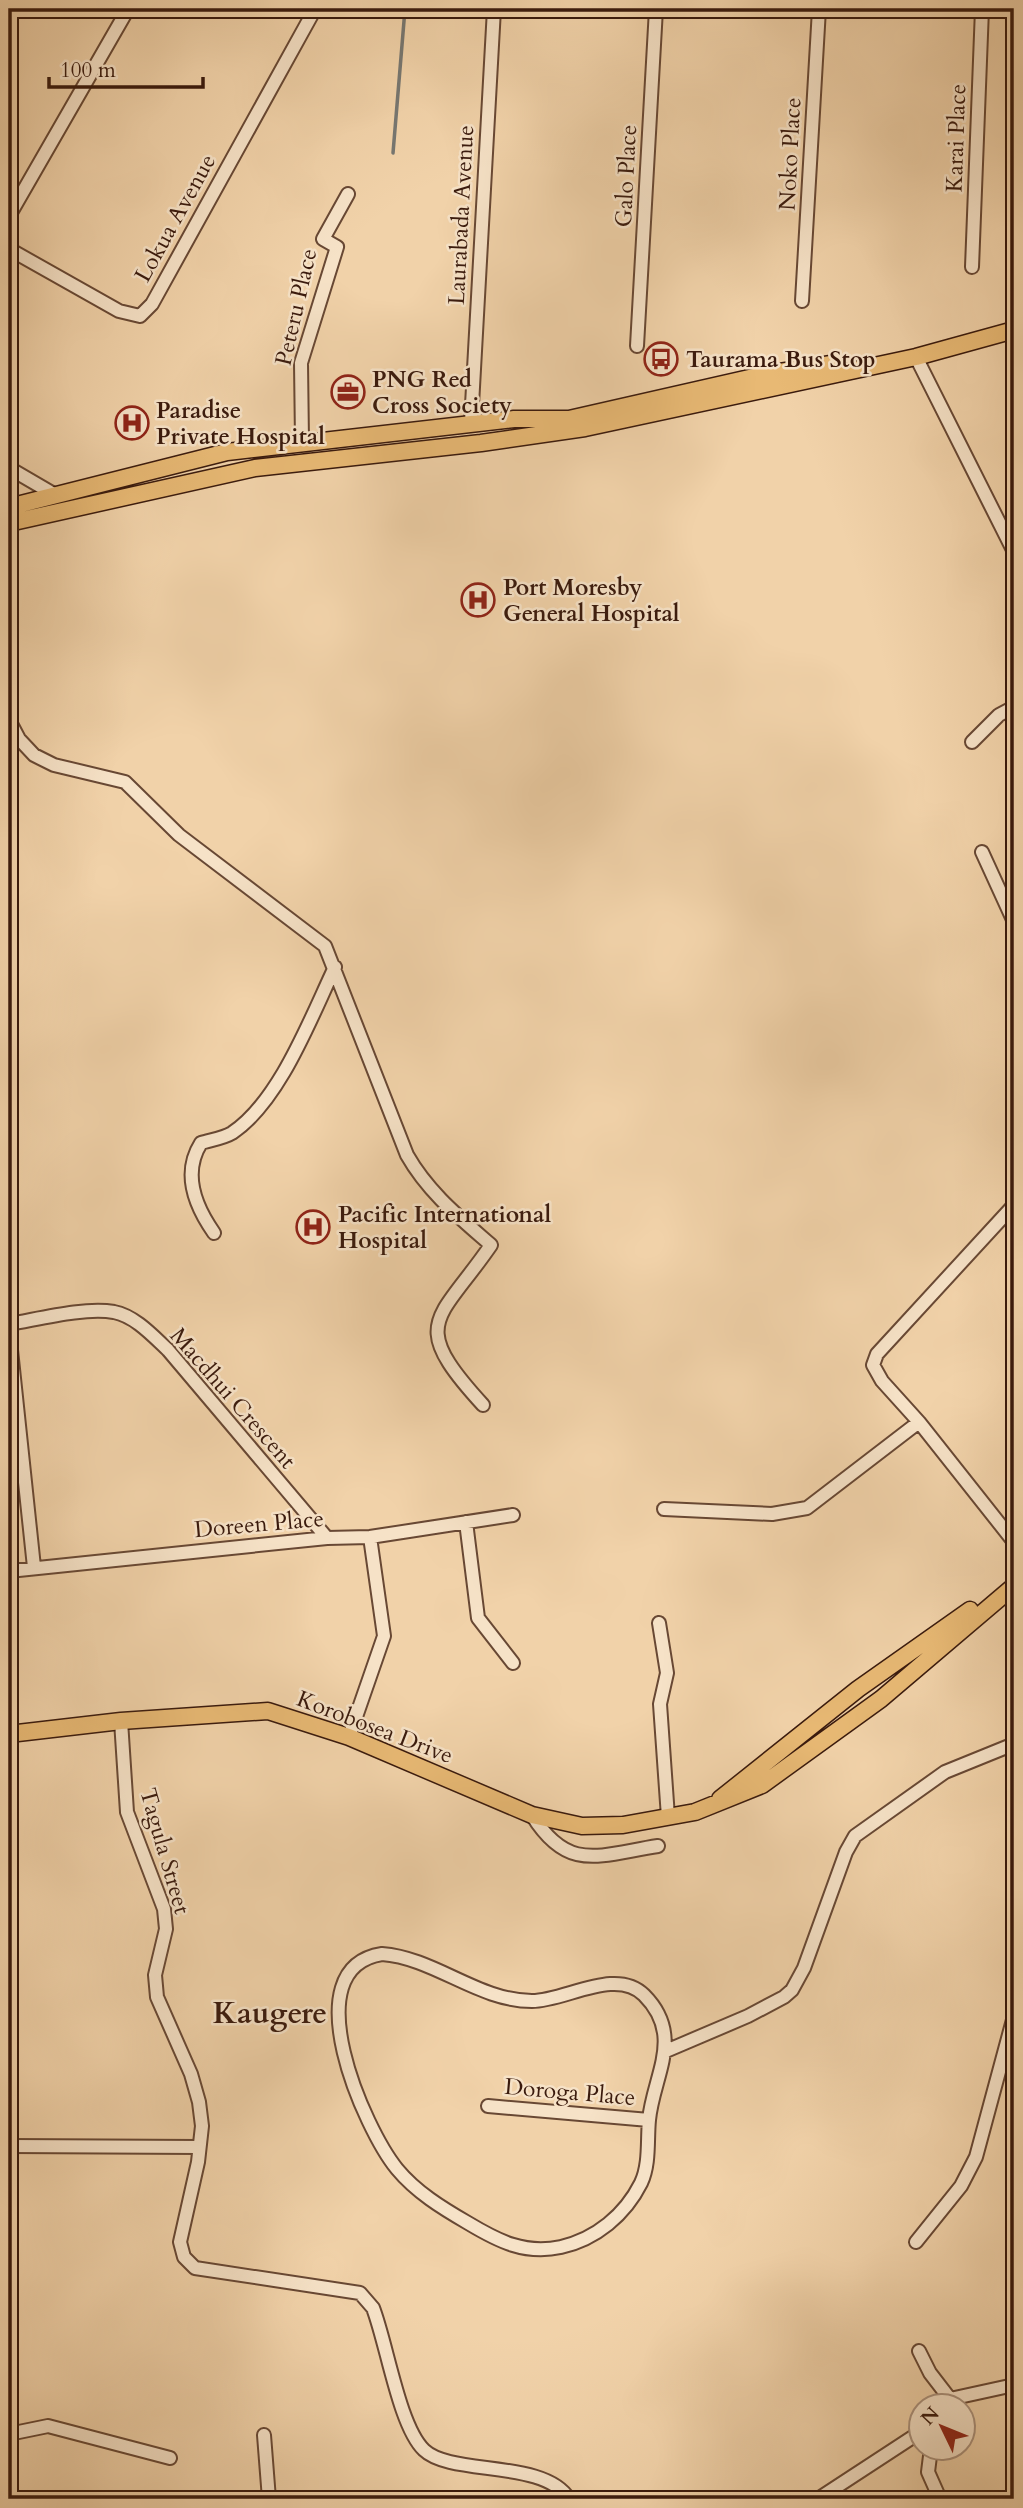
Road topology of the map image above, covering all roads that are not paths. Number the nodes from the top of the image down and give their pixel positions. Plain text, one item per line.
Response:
1 (128, 9) edge
2 (315, 9) edge
3 (494, 9) edge
4 (656, 9) edge
5 (820, 9) edge
6 (934, 9) edge
7 (982, 10) edge
8 (1014, 10) edge
9 (348, 194) dead end
10 (9, 216) edge
11 (9, 249) edge
12 (972, 267) dead end
13 (803, 301) dead end
14 (1014, 322) edge
15 (1014, 330) edge
16 (637, 346) dead end
17 (916, 357) junction
18 (471, 424) junction
19 (302, 441) junction
20 (9, 468) edge
21 (57, 496) junction
22 (9, 507) edge
23 (9, 523) edge
24 (1014, 552) edge
25 (1014, 707) edge
26 (9, 720) edge
27 (972, 742) dead end
28 (982, 852) dead end
29 (1014, 922) edge
30 (335, 967) junction
31 (1014, 1205) edge
32 (214, 1233) dead end
33 (9, 1324) edge
34 (9, 1331) edge
35 (482, 1405) dead end
36 (919, 1422) junction
37 (664, 1509) dead end
38 (513, 1515) dead end
39 (466, 1522) junction
40 (370, 1537) junction
41 (327, 1538) junction
42 (1014, 1542) edge
43 (34, 1567) junction
44 (9, 1571) edge
45 (1014, 1585) edge
46 (659, 1623) dead end
47 (513, 1663) dead end
48 (121, 1721) junction
49 (9, 1734) edge
50 (349, 1737) junction
51 (1014, 1744) edge
52 (532, 1815) junction
53 (668, 1817) junction
54 (658, 1846) dead end
55 (1014, 1900) edge
56 (1014, 1921) edge
57 (1014, 2016) edge
58 (666, 2051) junction
59 (488, 2106) dead end
60 (649, 2120) junction
61 (9, 2146) edge
62 (199, 2147) junction
63 (916, 2242) dead end
64 (919, 2351) dead end
65 (1014, 2385) edge
66 (940, 2392) edge
67 (978, 2395) edge
68 (9, 2434) edge
69 (264, 2435) dead end
70 (908, 2440) edge
71 (170, 2458) dead end
72 (929, 2462) edge
73 (269, 2499) edge
74 (569, 2499) edge
75 (818, 2499) edge
76 (940, 2499) edge

1 - 10 street
2 - 11 street, Lokua Avenue
3 - 18 street, Laurabada Avenue
4 - 16 street, Galo Place
5 - 13 street, Noko Place
6 - 7 street
7 - 8 street
7 - 12 street, Karai Place
9 - 19 street, Peteru Place
14 - 18 main road
15 - 17 main road
17 - 23 main road
17 - 24 street
18 - 19 main road
19 - 21 main road
20 - 21 street
21 - 22 main road
25 - 27 street
26 - 30 street
28 - 29 street
30 - 32 street
30 - 35 street
31 - 36 street
33 - 41 street, Macdhui Crescent
34 - 43 street
36 - 37 street
36 - 42 street
38 - 39 street, Doreen Place
39 - 40 street, Doreen Place
39 - 47 street
40 - 41 street, Doreen Place
40 - 50 street
41 - 43 street, Doreen Place
43 - 44 street, Doreen Place
45 - 53 main road, Korobosea Drive
46 - 53 street
48 - 49 main road, Korobosea Drive
48 - 50 main road, Korobosea Drive
48 - 62 street, Tagula Street
50 - 52 main road, Korobosea Drive
51 - 58 street
52 - 53 main road, Korobosea Drive
52 - 54 street
55 - 56 street
57 - 63 street
58 - 60 street
58 - 60 street
59 - 60 street, Doroga Place
61 - 62 street
62 - 74 street, Tagula Street
64 - 66 street
65 - 67 street
68 - 71 street
69 - 73 street
70 - 75 street
72 - 76 street

